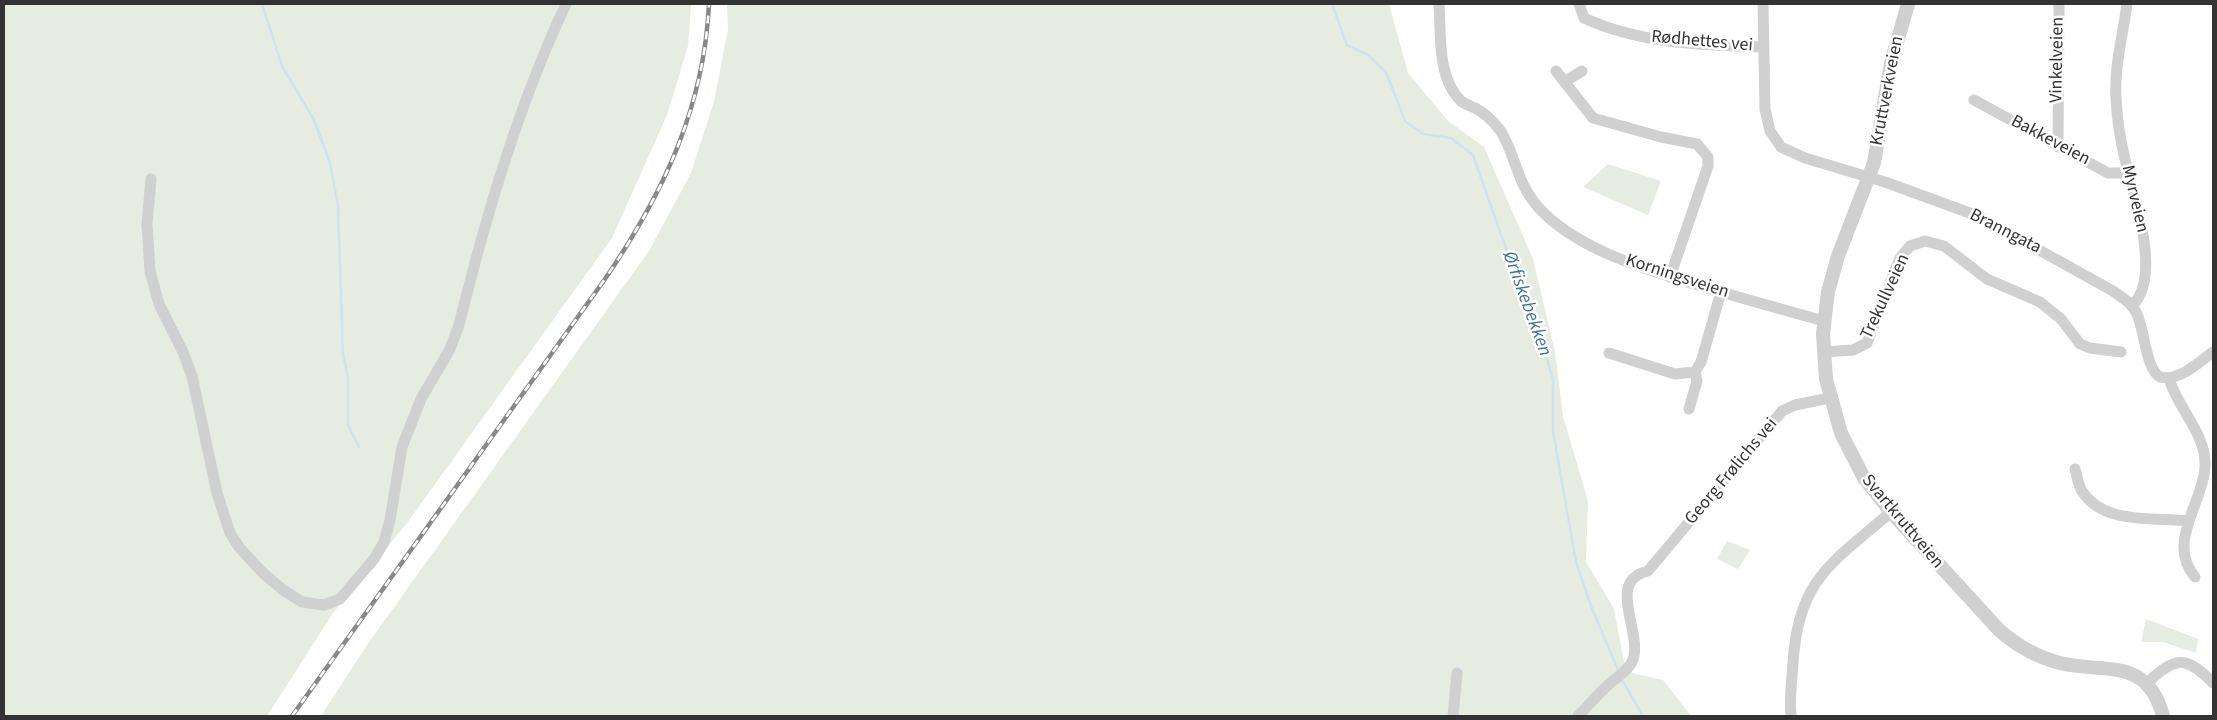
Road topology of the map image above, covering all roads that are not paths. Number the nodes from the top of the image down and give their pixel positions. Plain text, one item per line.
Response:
1 (566, 4) edge
2 (1438, 4) edge
3 (1579, 4) edge
4 (1763, 4) edge
5 (1908, 4) edge
6 (2059, 4) edge
7 (2127, 4) edge
8 (1764, 47) junction
9 (1556, 71) dead end
10 (1582, 71) dead end
11 (1564, 82) junction
12 (1974, 100) dead end
13 (2058, 147) junction
14 (2128, 173) junction
15 (1869, 178) junction
16 (151, 179) dead end
17 (1670, 277) junction
18 (1721, 292) junction
19 (2132, 306) junction
20 (1824, 321) junction
21 (1824, 352) junction
22 (2121, 352) dead end
23 (2213, 352) edge
24 (1608, 353) dead end
25 (1695, 372) junction
26 (2169, 378) junction
27 (1830, 398) junction
28 (1689, 409) dead end
29 (2075, 469) dead end
30 (1891, 512) junction
31 (2188, 521) junction
32 (2195, 577) dead end
33 (1457, 673) dead end
34 (2213, 683) edge
35 (2146, 684) junction
36 (1452, 716) edge
37 (1578, 716) edge
38 (1792, 716) edge
39 (2162, 716) edge

1 - 16 street
2 - 17 street, Korningsveien
3 - 8 street, Rødhettes vei
4 - 8 street, Branngata
5 - 15 street, Kruttverkveien
6 - 13 street, Vinkelveien
7 - 14 street, Myrveien
8 - 15 street, Branngata
9 - 11 street
10 - 11 street
11 - 17 street
12 - 13 street, Bakkeveien
13 - 14 street, Bakkeveien
14 - 19 street, Myrveien
15 - 19 street, Branngata
15 - 20 street, Svartkruttveien
17 - 18 street, Korningsveien
18 - 20 street, Korningsveien
18 - 25 street
19 - 26 street
20 - 21 street, Svartkruttveien
21 - 22 street, Trekullveien
21 - 27 street, Svartkruttveien
23 - 26 street
24 - 25 street
25 - 28 street
26 - 31 street
27 - 30 street, Svartkruttveien
27 - 37 street, Georg Frølichs vei
29 - 31 street
30 - 35 street, Svartkruttveien
30 - 38 street
31 - 32 street
33 - 36 street
34 - 35 street
35 - 39 street

